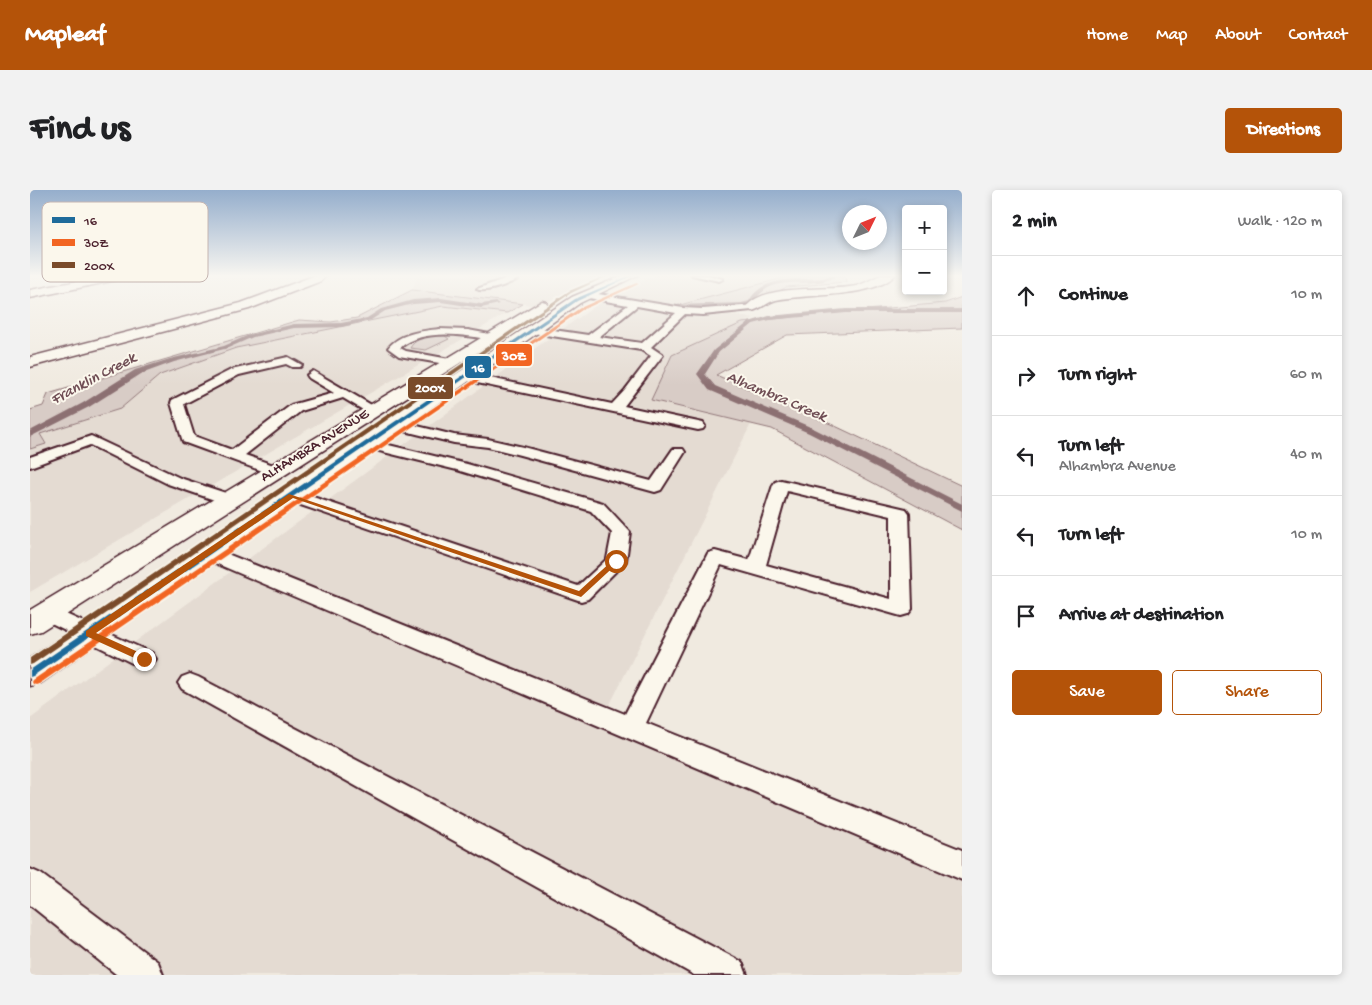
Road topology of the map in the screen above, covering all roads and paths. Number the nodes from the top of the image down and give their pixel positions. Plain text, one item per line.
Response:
1 (682, 311) edge
2 (223, 312) edge
3 (532, 312) edge
4 (561, 312) edge
5 (624, 312) edge
6 (533, 330) junction
7 (491, 337) junction
8 (590, 338) junction
9 (644, 347) junction
10 (30, 362) edge
11 (450, 362) junction
12 (296, 365) dead end
13 (313, 375) dead end
14 (467, 377) junction
15 (343, 394) junction
16 (614, 408) junction
17 (373, 410) junction
18 (397, 424) junction
19 (698, 426) dead end
20 (368, 444) junction
21 (678, 452) dead end
22 (234, 456) junction
23 (30, 462) edge
24 (276, 471) junction
25 (292, 496) junction
26 (229, 500) junction
27 (208, 553) junction
28 (756, 568) junction
29 (36, 619) edge
30 (90, 634) junction
31 (144, 659) dead end
32 (30, 674) edge
33 (190, 683) dead end
34 (632, 728) junction
35 (962, 865) edge
36 (30, 885) edge
37 (145, 975) edge
38 (729, 975) edge

1 - 9 lane
2 - 10 main road
3 - 7 main road, ALHAMBRA AVENUE
4 - 6 main road, ALHAMBRA AVENUE
5 - 8 lane
6 - 8 lane
6 - 14 main road, ALHAMBRA AVENUE
7 - 11 main road, ALHAMBRA AVENUE
7 - 11 lane
8 - 9 lane
9 - 16 lane
11 - 17 main road, ALHAMBRA AVENUE
12 - 22 lane
13 - 15 lane
14 - 16 lane
14 - 18 main road, ALHAMBRA AVENUE
15 - 17 lane
15 - 22 lane
16 - 19 lane
17 - 24 main road, ALHAMBRA AVENUE
18 - 20 main road, ALHAMBRA AVENUE
18 - 21 lane
20 - 25 main road, ALHAMBRA AVENUE
20 - 25 lane
22 - 24 lane
23 - 26 lane
24 - 26 main road, ALHAMBRA AVENUE
25 - 27 main road, ALHAMBRA AVENUE
26 - 29 main road, ALHAMBRA AVENUE
27 - 30 main road, ALHAMBRA AVENUE
27 - 34 lane
28 - 28 lane
28 - 34 lane
29 - 30 lane
30 - 31 lane
30 - 32 main road, ALHAMBRA AVENUE
33 - 38 lane
34 - 35 lane
36 - 37 lane

